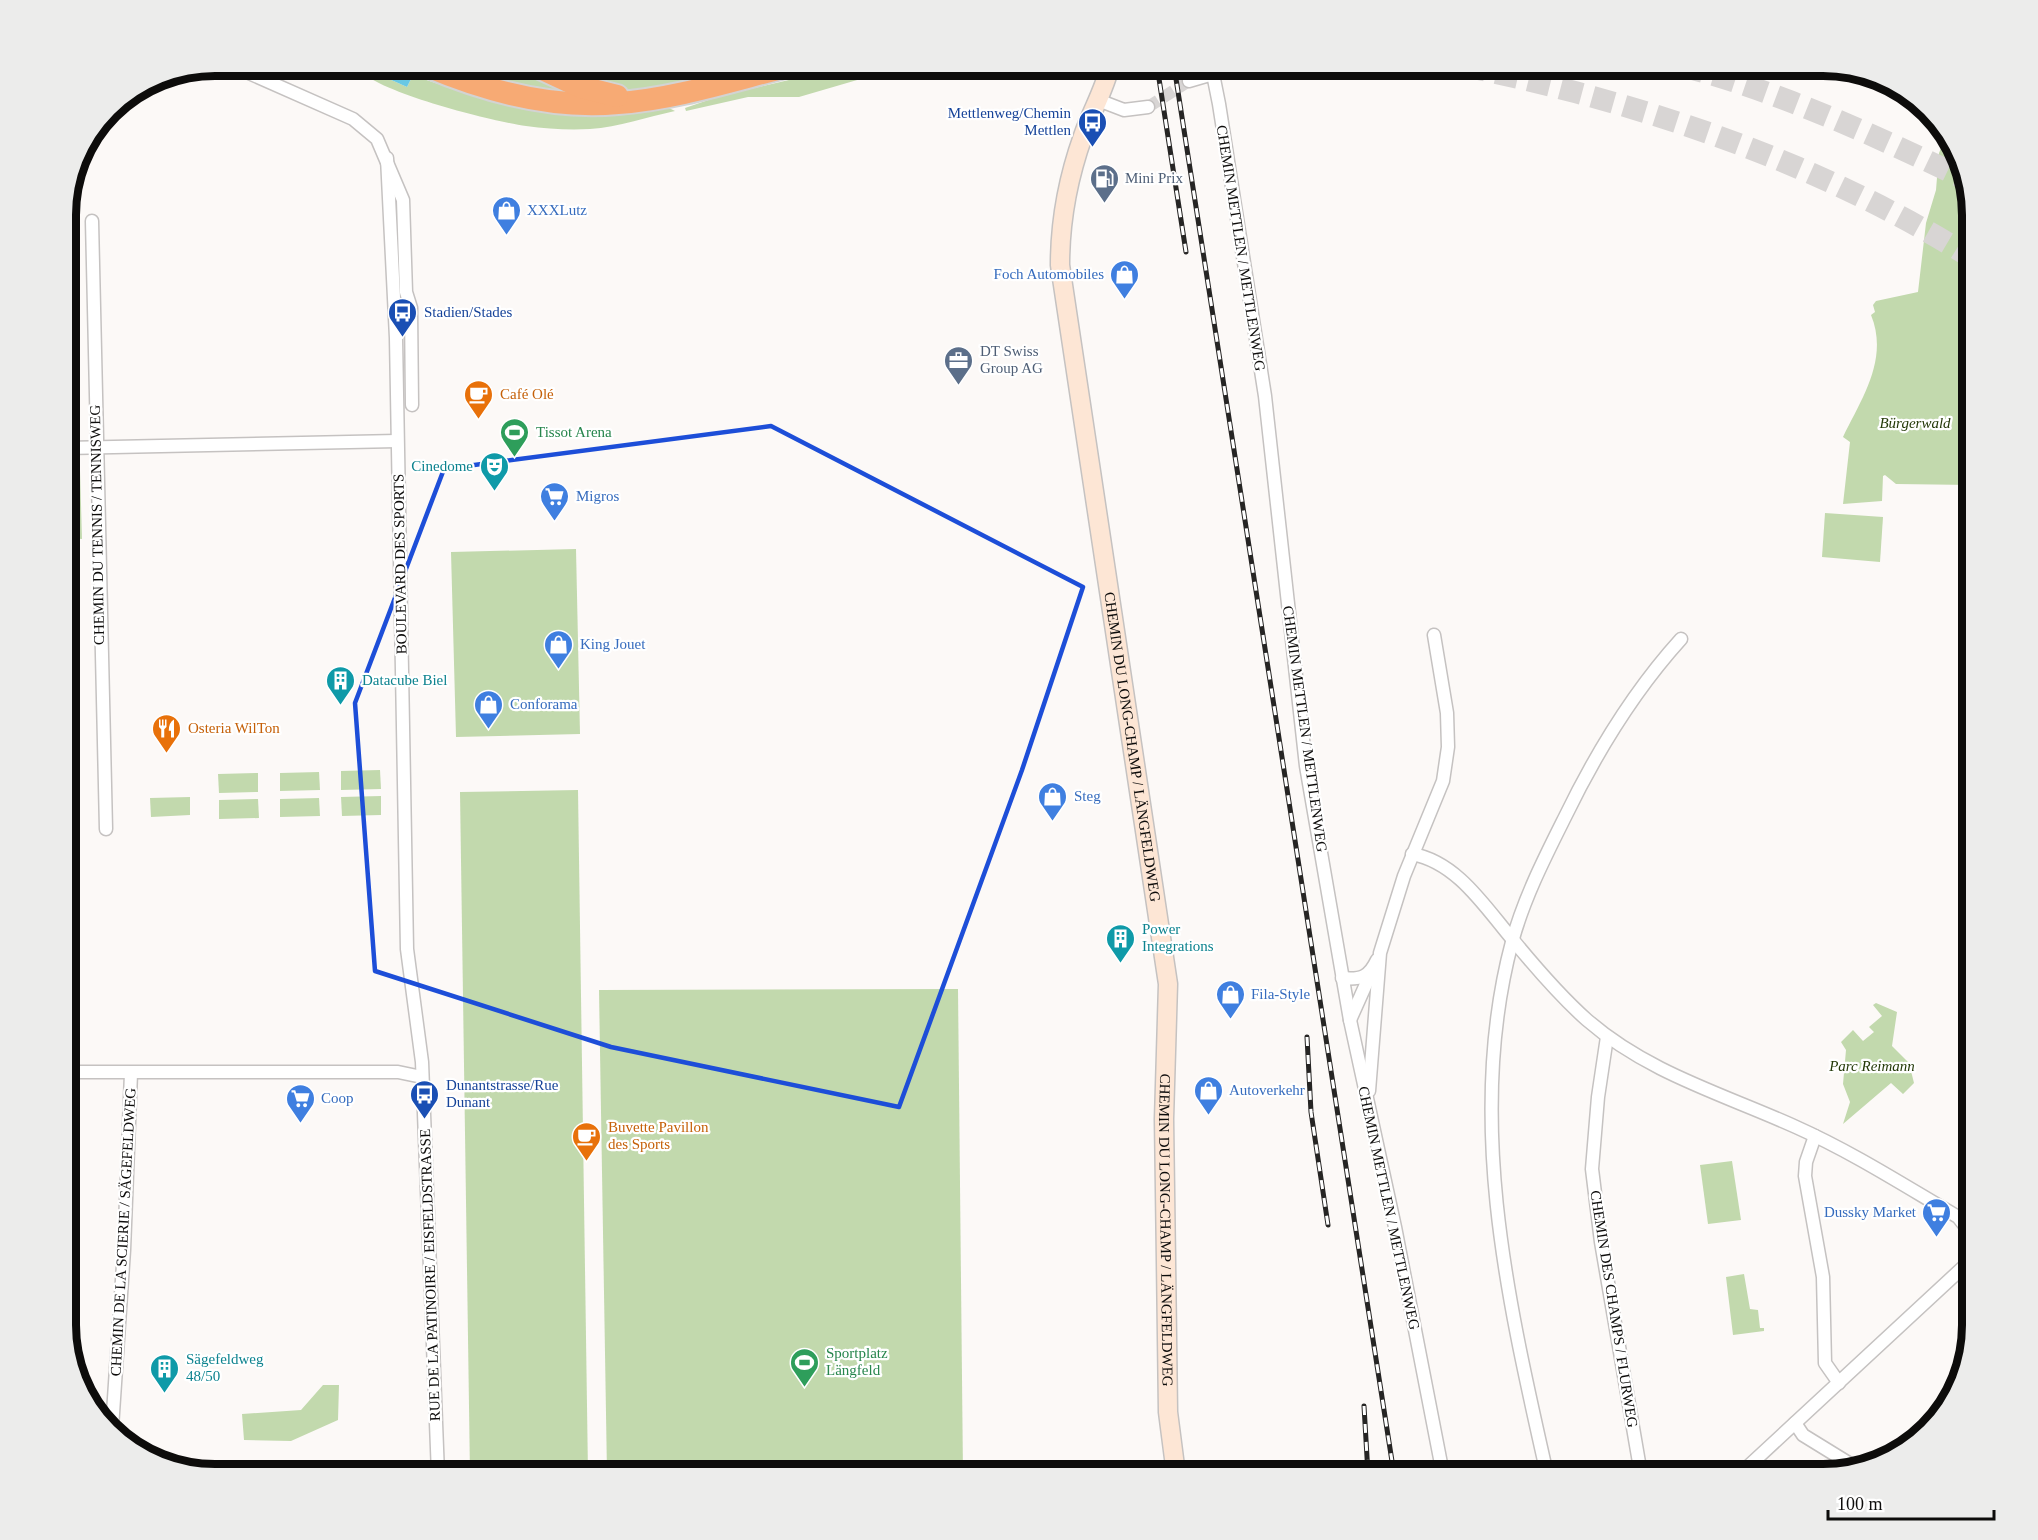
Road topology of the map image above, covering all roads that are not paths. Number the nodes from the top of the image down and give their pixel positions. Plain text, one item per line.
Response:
1 (258, 77) edge
2 (457, 77) edge
3 (560, 77) edge
4 (743, 77) edge
5 (1106, 77) edge
6 (1203, 77) edge
7 (1214, 77) edge
8 (1189, 81) tunnel mouth
9 (672, 94) junction
10 (1098, 100) junction
11 (1148, 107) tunnel mouth
12 (387, 158) junction
13 (92, 221) dead end
14 (412, 405) dead end
15 (397, 441) junction
16 (77, 448) edge
17 (95, 448) junction
18 (1434, 635) dead end
19 (1680, 639) dead end
20 (106, 829) dead end
21 (1412, 854) junction
22 (1513, 940) junction
23 (1380, 953) junction
24 (1371, 973) junction
25 (1342, 978) junction
26 (1350, 1020) junction
27 (1607, 1037) junction
28 (77, 1072) edge
29 (131, 1073) junction
30 (423, 1077) junction
31 (1368, 1107) junction
32 (1815, 1136) junction
33 (1962, 1222) edge
34 (1962, 1268) edge
35 (1839, 1383) junction
36 (113, 1418) edge
37 (1795, 1423) junction
38 (1846, 1461) edge
39 (438, 1464) edge
40 (1175, 1464) edge
41 (1441, 1464) edge
42 (1544, 1464) edge
43 (1639, 1464) edge
44 (1751, 1464) edge

1 - 12 street
2 - 9 highway
3 - 9 highway
4 - 9 highway
5 - 10 main road, CHEMIN DU LONG-CHAMP / LÄNGFELDWEG
6 - 8 street, CHEMIN METTLEN / METTLENWEG
7 - 25 street, CHEMIN METTLEN / METTLENWEG
10 - 11 street
10 - 40 main road, CHEMIN DU LONG-CHAMP / LÄNGFELDWEG
12 - 14 street
12 - 15 street, BOULEVARD DES SPORTS
13 - 17 street, CHEMIN DU TENNIS / TENNISWEG
15 - 17 street
15 - 30 street, BOULEVARD DES SPORTS
16 - 17 street
17 - 20 street, CHEMIN DU TENNIS / TENNISWEG
18 - 21 street
19 - 22 street
21 - 22 street
21 - 23 street
22 - 27 street
22 - 42 street
23 - 24 street
23 - 31 street
24 - 25 street
24 - 26 street
25 - 26 street, CHEMIN METTLEN / METTLENWEG
26 - 31 street, CHEMIN METTLEN / METTLENWEG
27 - 32 street
27 - 43 street, CHEMIN DES CHAMPS / FLURWEG
28 - 29 street
29 - 30 street
29 - 36 street, CHEMIN DE LA SCIERIE / SÄGEFELDWEG
30 - 39 street, RUE DE LA PATINOIRE / EISFELDSTRASSE
31 - 41 street, CHEMIN METTLEN / METTLENWEG
32 - 33 street
32 - 35 street
34 - 35 street
35 - 37 street
37 - 38 street
37 - 44 street

